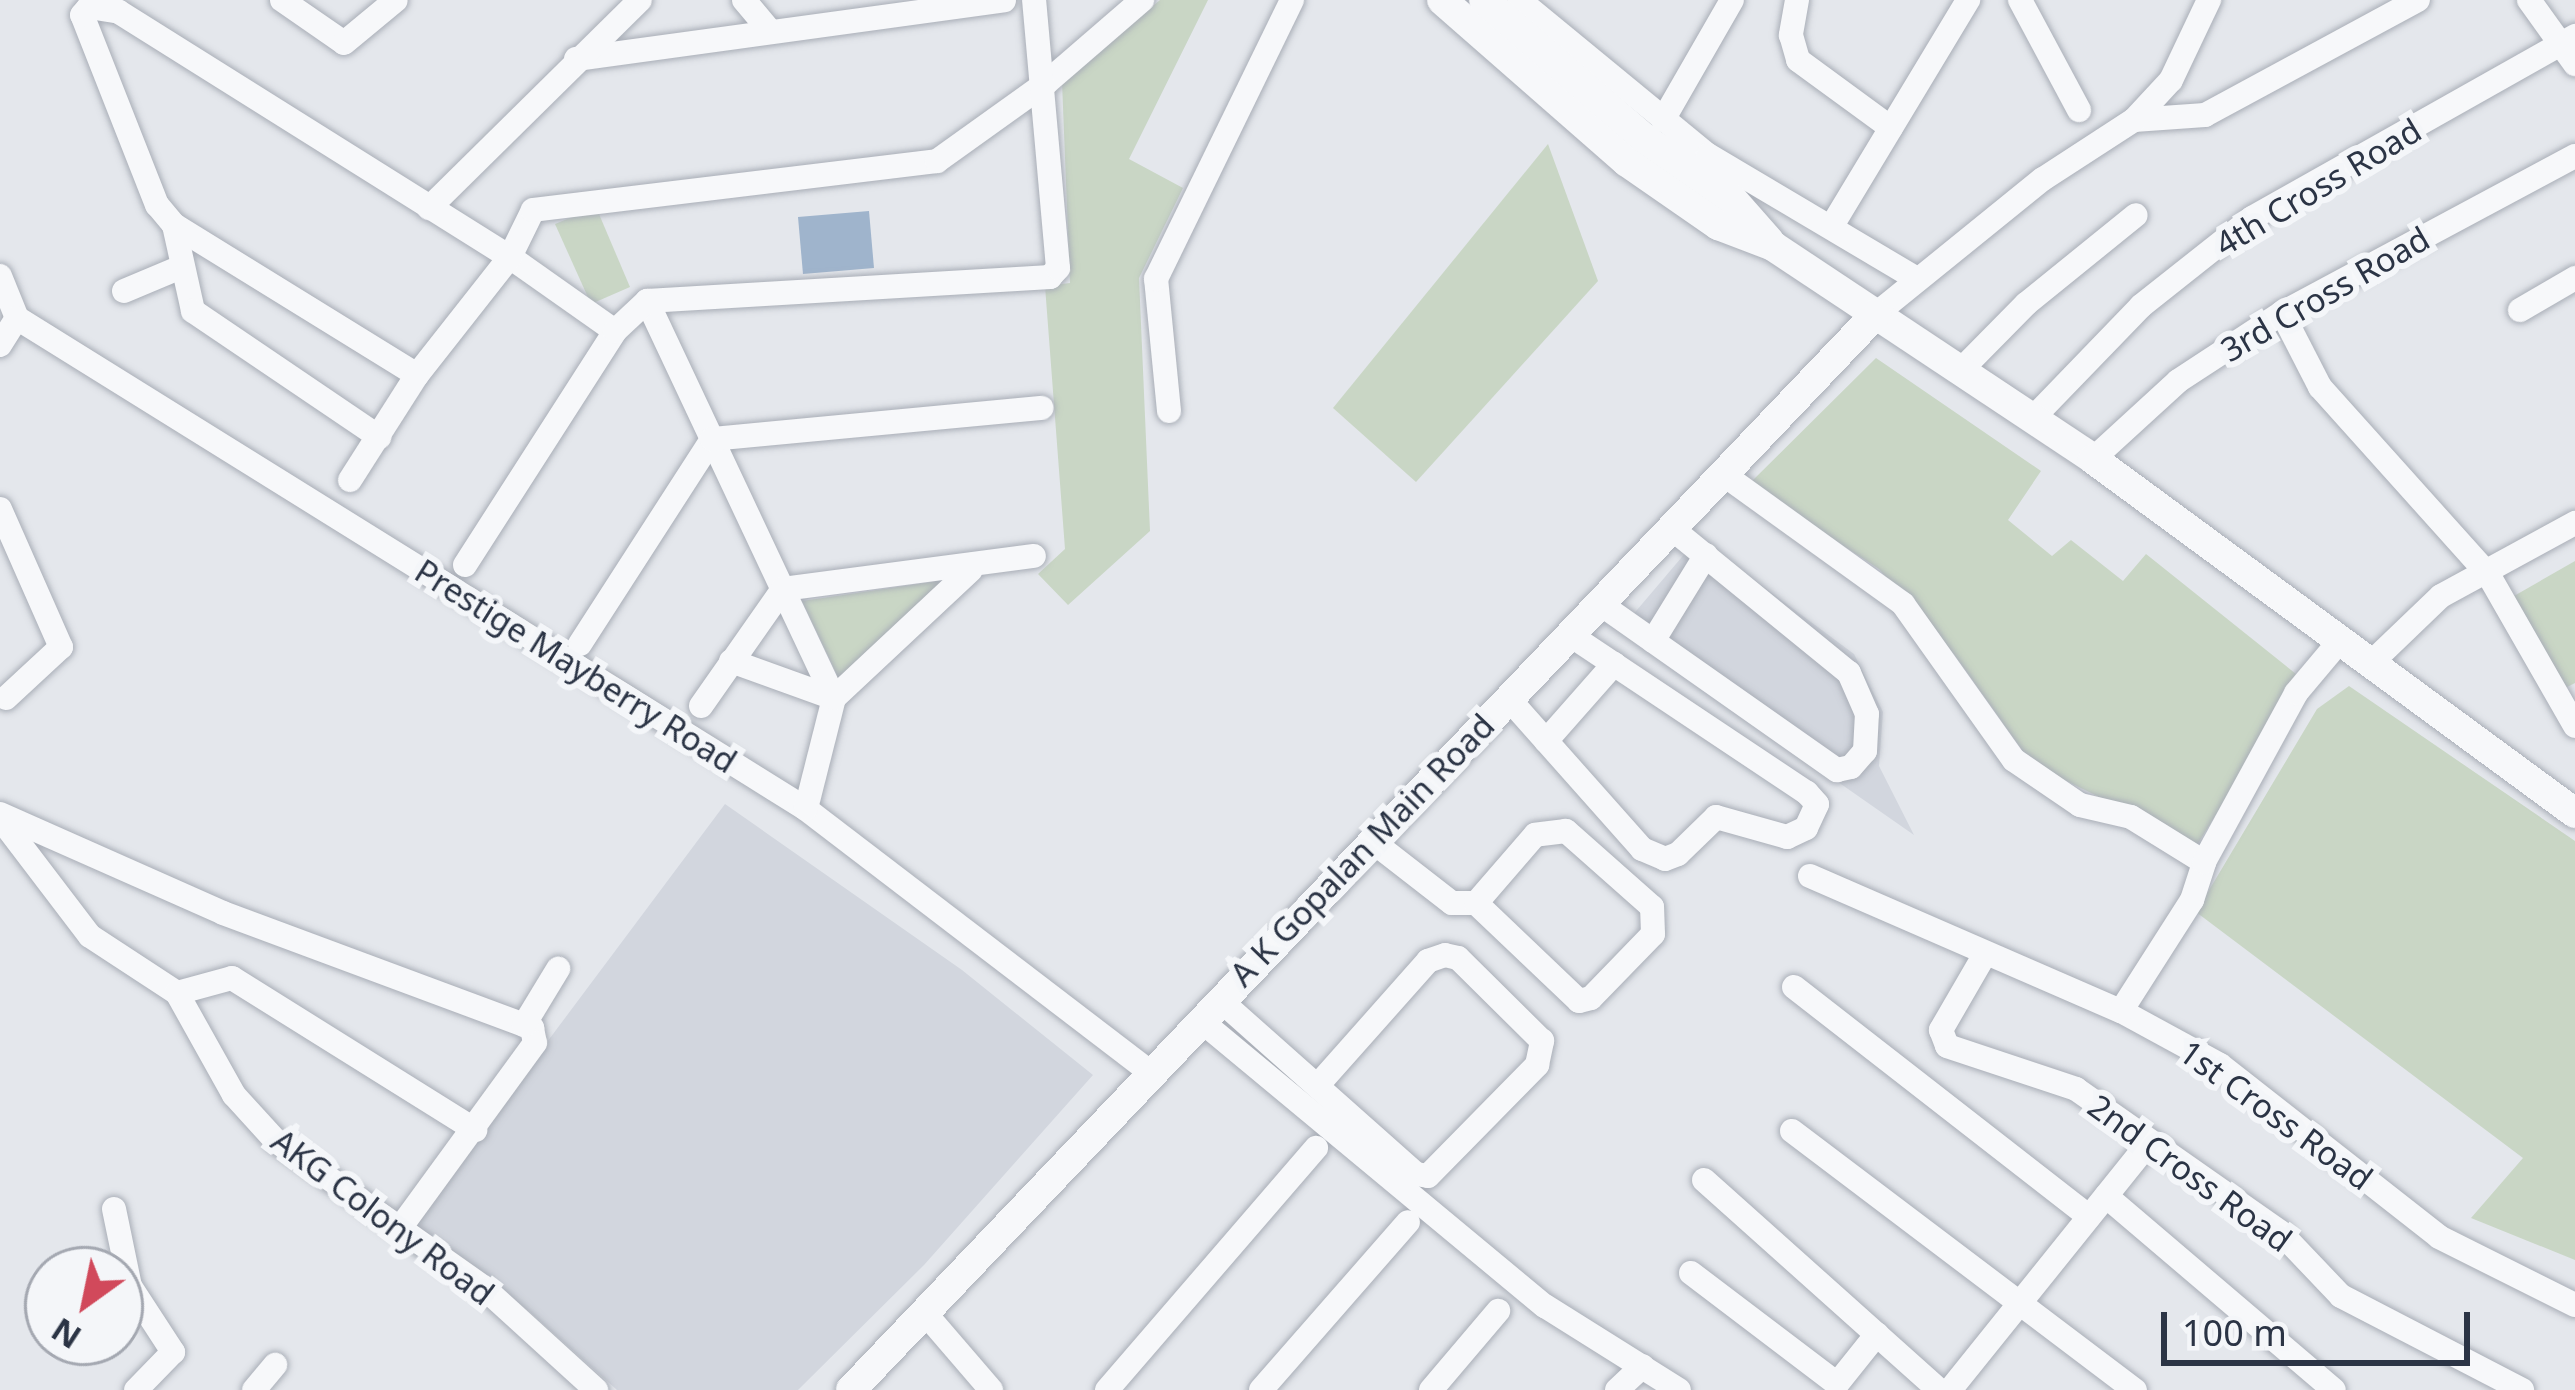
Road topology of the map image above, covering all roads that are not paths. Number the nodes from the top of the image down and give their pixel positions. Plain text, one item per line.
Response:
1 (282, 0) edge
2 (396, 0) edge
3 (640, 0) edge
4 (744, 0) edge
5 (1004, 0) edge
6 (1034, 0) edge
7 (1142, 0) edge
8 (1292, 0) edge
9 (1442, 0) edge
10 (1732, 0) edge
11 (1797, 0) edge
12 (1967, 0) edge
13 (2020, 0) edge
14 (2209, 0) edge
15 (2418, 0) edge
16 (2529, 0) edge
17 (1493, 8) edge
18 (770, 31) junction
19 (2570, 48) edge
20 (2152, 57) dead end
21 (576, 59) junction
22 (2171, 80) junction
23 (1046, 83) junction
24 (2079, 110) dead end
25 (1664, 120) junction
26 (2134, 120) junction
27 (1891, 128) junction
28 (2575, 155) edge
29 (429, 208) junction
30 (2136, 215) dead end
31 (1833, 224) junction
32 (174, 225) junction
33 (510, 257) junction
34 (181, 267) junction
35 (0, 276) edge
36 (1915, 278) junction
37 (2575, 278) edge
38 (124, 291) dead end
39 (647, 301) junction
40 (2520, 310) dead end
41 (2282, 313) junction
42 (1876, 314) junction
43 (17, 318) junction
44 (615, 331) junction
45 (0, 345) edge
46 (1961, 370) junction
47 (417, 375) junction
48 (1042, 408) dead end
49 (1169, 411) dead end
50 (2032, 418) junction
51 (379, 437) junction
52 (712, 439) junction
53 (2093, 459) junction
54 (1723, 473) junction
55 (350, 480) dead end
56 (0, 509) edge
57 (2575, 523) edge
58 (1671, 528) junction
59 (1706, 555) junction
60 (1034, 556) dead end
61 (465, 565) dead end
62 (970, 570) junction
63 (2488, 574) junction
64 (783, 589) junction
65 (1599, 603) junction
66 (1569, 634) junction
67 (1652, 641) junction
68 (2339, 643) junction
69 (580, 644) dead end
70 (731, 662) junction
71 (1614, 664) junction
72 (2369, 664) junction
73 (6, 698) dead end
74 (834, 698) junction
75 (1508, 698) junction
76 (701, 706) dead end
77 (2574, 724) edge
78 (1546, 740) junction
79 (806, 809) junction
80 (2575, 813) edge
81 (0, 816) edge
82 (1372, 841) junction
83 (2204, 862) junction
84 (1810, 876) dead end
85 (1477, 903) junction
86 (1984, 954) junction
87 (558, 970) dead end
88 (1794, 987) dead end
89 (177, 993) junction
90 (1210, 1010) junction
91 (2121, 1011) junction
92 (524, 1025) junction
93 (1149, 1071) junction
94 (1317, 1086) junction
95 (475, 1130) junction
96 (1792, 1131) dead end
97 (2150, 1141) junction
98 (1316, 1148) dead end
99 (1704, 1180) dead end
100 (2106, 1196) junction
101 (114, 1209) dead end
102 (2089, 1217) junction
103 (1408, 1222) dead end
104 (401, 1227) junction
105 (1691, 1274) dead end
106 (2021, 1303) junction
107 (2575, 1306) edge
108 (1498, 1311) dead end
109 (924, 1312) junction
110 (1876, 1334) junction
111 (275, 1365) dead end
112 (1642, 1366) junction
113 (1834, 1387) edge
114 (136, 1390) edge
115 (254, 1390) edge
116 (596, 1390) edge
117 (851, 1390) edge
118 (991, 1390) edge
119 (1107, 1390) edge
120 (1261, 1390) edge
121 (1431, 1390) edge
122 (1617, 1390) edge
123 (1679, 1390) edge
124 (1939, 1390) edge
125 (1951, 1390) edge
126 (2135, 1390) edge
127 (2334, 1390) edge
128 (2522, 1390) edge

1 - 2 street
3 - 21 street
4 - 18 street
5 - 18 street
6 - 23 street
7 - 23 street
8 - 49 street
9 - 17 street
10 - 25 street
11 - 27 street
12 - 27 street
13 - 24 street
14 - 22 street
15 - 26 street
16 - 19 street
17 - 25 street
17 - 42 street
18 - 21 street
19 - 50 street, 4th Cross Road
20 - 22 street
21 - 29 street
22 - 26 street
23 - 33 street
23 - 39 street
25 - 31 street
26 - 36 street
27 - 31 street
28 - 41 street, 3rd Cross Road
29 - 32 street
29 - 33 street
30 - 46 street
31 - 36 street
32 - 34 street
32 - 47 street
33 - 44 street
33 - 47 street
34 - 38 street
34 - 51 street
35 - 43 street
36 - 42 street
37 - 40 street
39 - 44 street
39 - 52 street
41 - 53 street, 3rd Cross Road
41 - 63 street
42 - 46 street
42 - 54 street, A K Gopalan Main Road
43 - 45 street
43 - 79 street, Prestige Mayberry Road
44 - 61 street
46 - 50 street
47 - 51 street
48 - 52 street
50 - 53 street
51 - 55 street
52 - 64 street
52 - 69 street
53 - 68 street
54 - 58 street, A K Gopalan Main Road
54 - 83 street
56 - 73 street
57 - 63 street
58 - 59 street
58 - 65 street, A K Gopalan Main Road
59 - 67 street
59 - 67 street
60 - 62 street
62 - 64 street
62 - 74 street
63 - 72 street
63 - 77 street
64 - 70 street
64 - 74 street
65 - 66 street, A K Gopalan Main Road
65 - 67 street
66 - 71 street
66 - 75 street, A K Gopalan Main Road
68 - 72 street
68 - 83 street
70 - 74 street
70 - 76 street
71 - 78 street
71 - 78 street
72 - 80 street
74 - 79 street
75 - 78 street
75 - 82 street, A K Gopalan Main Road
79 - 93 street, Prestige Mayberry Road
81 - 89 street, AKG Colony Road
81 - 92 street
82 - 85 street
82 - 90 street, A K Gopalan Main Road
83 - 91 street
84 - 86 street, 1st Cross Road
85 - 85 street
86 - 91 street, 1st Cross Road
86 - 97 street, 2nd Cross Road
87 - 92 street
88 - 102 street
89 - 95 street
89 - 104 street, AKG Colony Road
90 - 93 street, A K Gopalan Main Road
90 - 94 street
90 - 112 street
91 - 107 street, 1st Cross Road
92 - 95 street
93 - 109 street, A K Gopalan Main Road
94 - 94 street
95 - 104 street
96 - 106 street
97 - 100 street
97 - 128 street, 2nd Cross Road
98 - 119 street
99 - 110 street
100 - 102 street
100 - 127 street
101 - 114 street
102 - 106 street
103 - 120 street
104 - 116 street, AKG Colony Road
105 - 113 street
106 - 125 street
106 - 126 street
108 - 121 street
109 - 117 street, A K Gopalan Main Road
109 - 118 street
110 - 113 street
110 - 124 street
111 - 115 street
112 - 122 street
112 - 123 street

